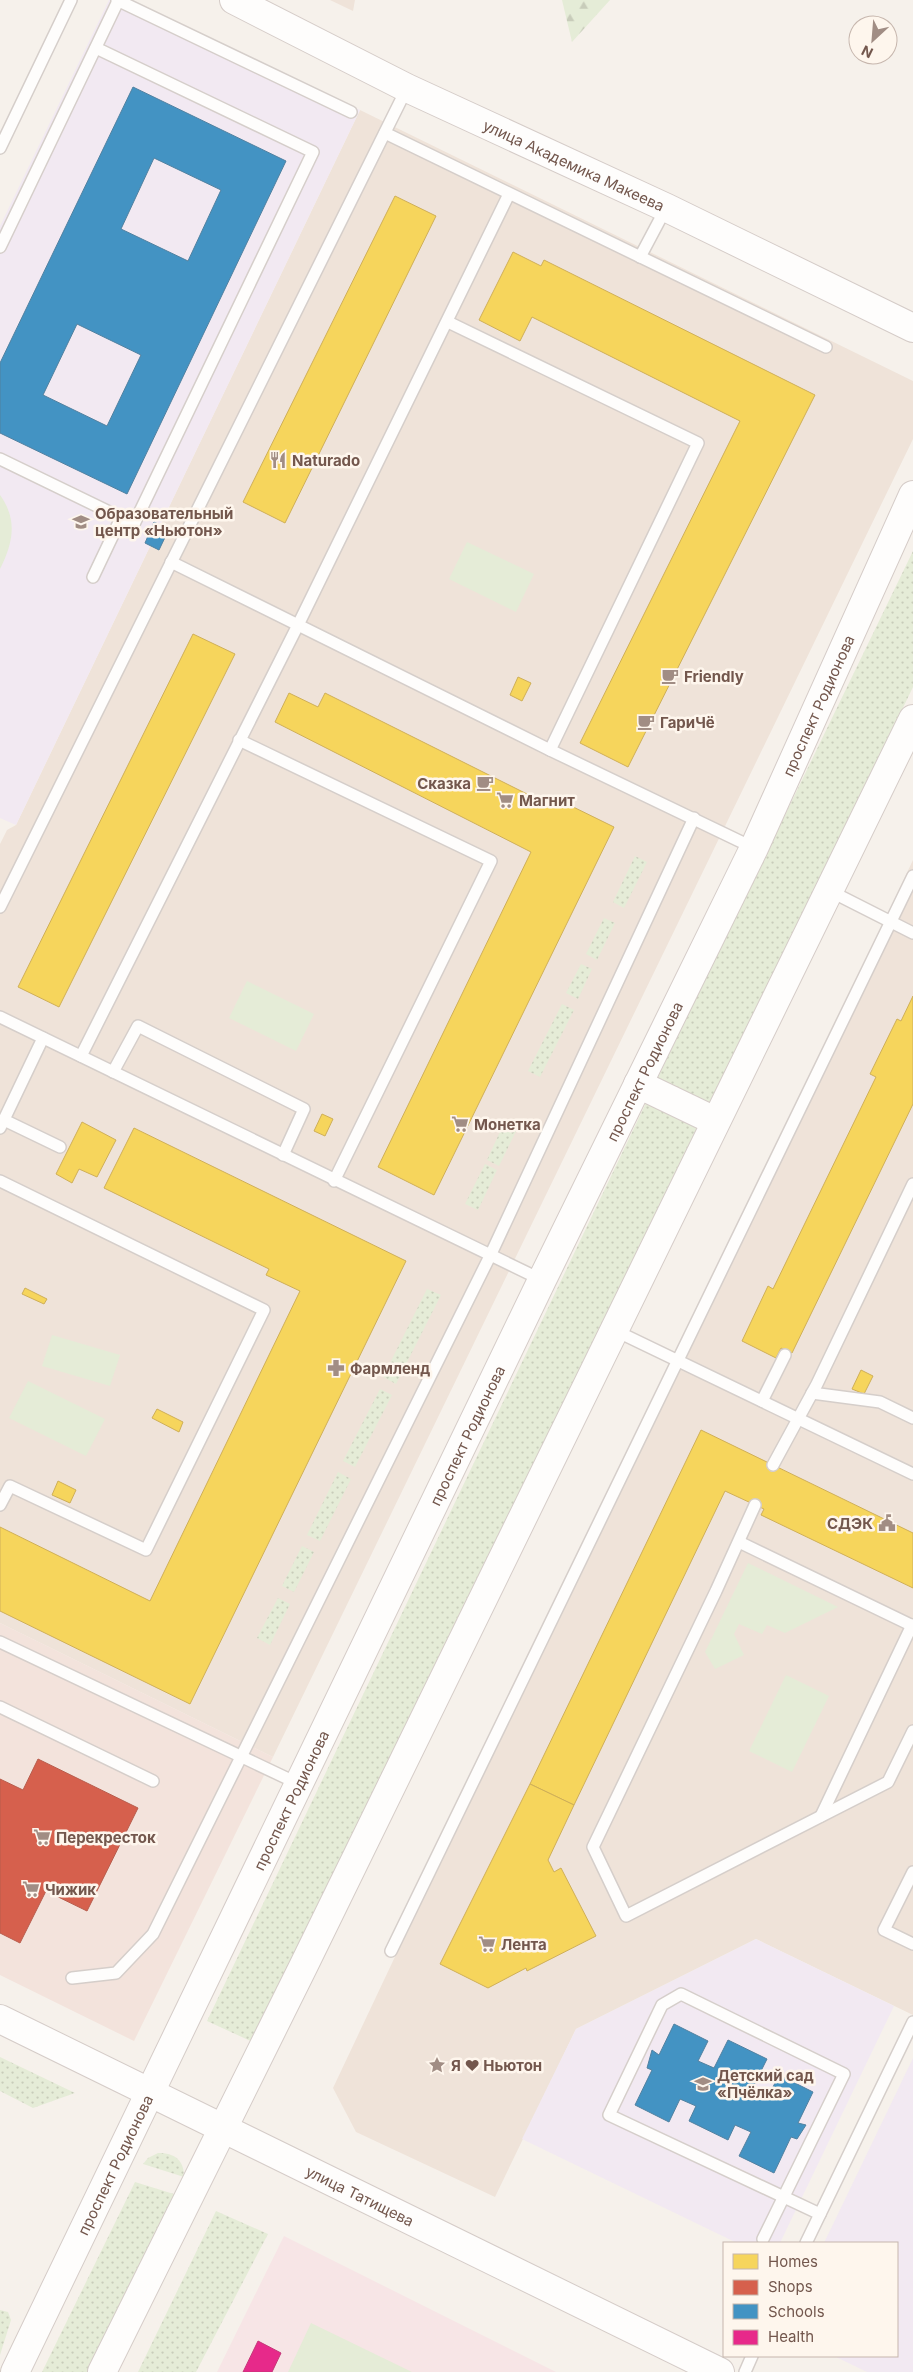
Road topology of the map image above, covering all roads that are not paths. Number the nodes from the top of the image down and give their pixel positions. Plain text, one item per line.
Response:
1 (71, 0) edge
2 (118, 0) edge
3 (235, 0) edge
4 (96, 48) junction
5 (407, 88) junction
6 (351, 112) dead end
7 (386, 133) junction
8 (0, 148) edge
9 (509, 194) junction
10 (667, 208) junction
11 (0, 247) edge
12 (640, 257) junction
13 (448, 322) junction
14 (913, 328) edge
15 (826, 347) dead end
16 (0, 459) edge
17 (913, 495) edge
18 (121, 518) junction
19 (171, 562) junction
20 (93, 577) dead end
21 (298, 625) junction
22 (913, 719) edge
23 (238, 740) junction
24 (550, 750) junction
25 (694, 818) junction
26 (754, 848) junction
27 (913, 876) edge
28 (828, 890) junction
29 (0, 907) edge
30 (890, 922) junction
31 (913, 933) edge
32 (0, 1017) edge
33 (43, 1038) junction
34 (81, 1056) junction
35 (113, 1072) junction
36 (638, 1084) junction
37 (715, 1121) junction
38 (2, 1124) edge
39 (60, 1147) dead end
40 (283, 1156) junction
41 (0, 1181) edge
42 (334, 1181) junction
43 (913, 1184) edge
44 (490, 1256) junction
45 (542, 1280) junction
46 (614, 1330) junction
47 (785, 1355) dead end
48 (678, 1360) junction
49 (812, 1393) junction
50 (762, 1401) junction
51 (797, 1418) junction
52 (913, 1418) edge
53 (774, 1465) dead end
54 (913, 1474) edge
55 (0, 1505) edge
56 (755, 1505) dead end
57 (739, 1542) junction
58 (912, 1626) edge
59 (0, 1642) edge
60 (2, 1711) edge
61 (913, 1732) edge
62 (242, 1758) junction
63 (153, 1781) dead end
64 (299, 1784) junction
65 (821, 1816) junction
66 (913, 1872) edge
67 (913, 1944) edge
68 (391, 1951) dead end
69 (72, 1978) dead end
70 (0, 2019) edge
71 (913, 2022) edge
72 (150, 2091) junction
73 (223, 2129) junction
74 (782, 2198) junction
75 (820, 2214) junction
76 (763, 2239) dead end
77 (806, 2242) edge
78 (752, 2357) edge
79 (15, 2372) edge
80 (102, 2372) edge
81 (720, 2372) edge
82 (745, 2372) edge

1 - 8 lane
2 - 4 lane
2 - 6 lane
3 - 5 street, улица Академика Макеева
4 - 11 lane
4 - 18 lane
5 - 7 lane
5 - 10 street, улица Академика Макеева
7 - 9 lane
7 - 19 lane
9 - 12 lane
9 - 13 lane
10 - 12 lane
10 - 14 street, улица Академика Макеева
12 - 15 lane
13 - 21 lane
13 - 24 lane
16 - 18 lane
17 - 26 street, проспект Родионова
18 - 20 lane
19 - 21 lane
19 - 29 lane
21 - 23 lane
21 - 24 lane
22 - 28 street
23 - 34 lane
23 - 42 lane
24 - 25 lane
25 - 26 lane
25 - 44 lane
26 - 36 street, проспект Родионова
27 - 30 lane
28 - 30 lane
28 - 37 street
30 - 31 lane
30 - 48 lane
32 - 33 lane
33 - 34 lane
33 - 38 lane
34 - 35 lane
35 - 40 lane
35 - 40 lane
36 - 37 street
36 - 45 street, проспект Родионова
37 - 46 street
38 - 39 lane
40 - 42 lane
41 - 55 lane
42 - 44 lane
43 - 49 lane
44 - 45 lane
44 - 62 lane
45 - 64 street, проспект Родионова
46 - 48 lane
46 - 73 street
47 - 50 lane
48 - 50 lane
48 - 68 lane
49 - 51 lane
49 - 52 lane
50 - 51 lane
51 - 53 lane
51 - 54 lane
56 - 57 lane
57 - 58 lane
57 - 65 lane
58 - 65 lane
59 - 62 lane
60 - 63 lane
61 - 65 lane
62 - 64 lane
62 - 69 lane
64 - 72 street, проспект Родионова
66 - 67 lane
70 - 72 street, улица Татищева
71 - 75 lane
72 - 73 street, улица Татищева
72 - 79 street, проспект Родионова
73 - 80 street
73 - 81 street, улица Татищева
74 - 74 lane
74 - 75 lane
74 - 76 lane
75 - 77 lane
78 - 82 lane

